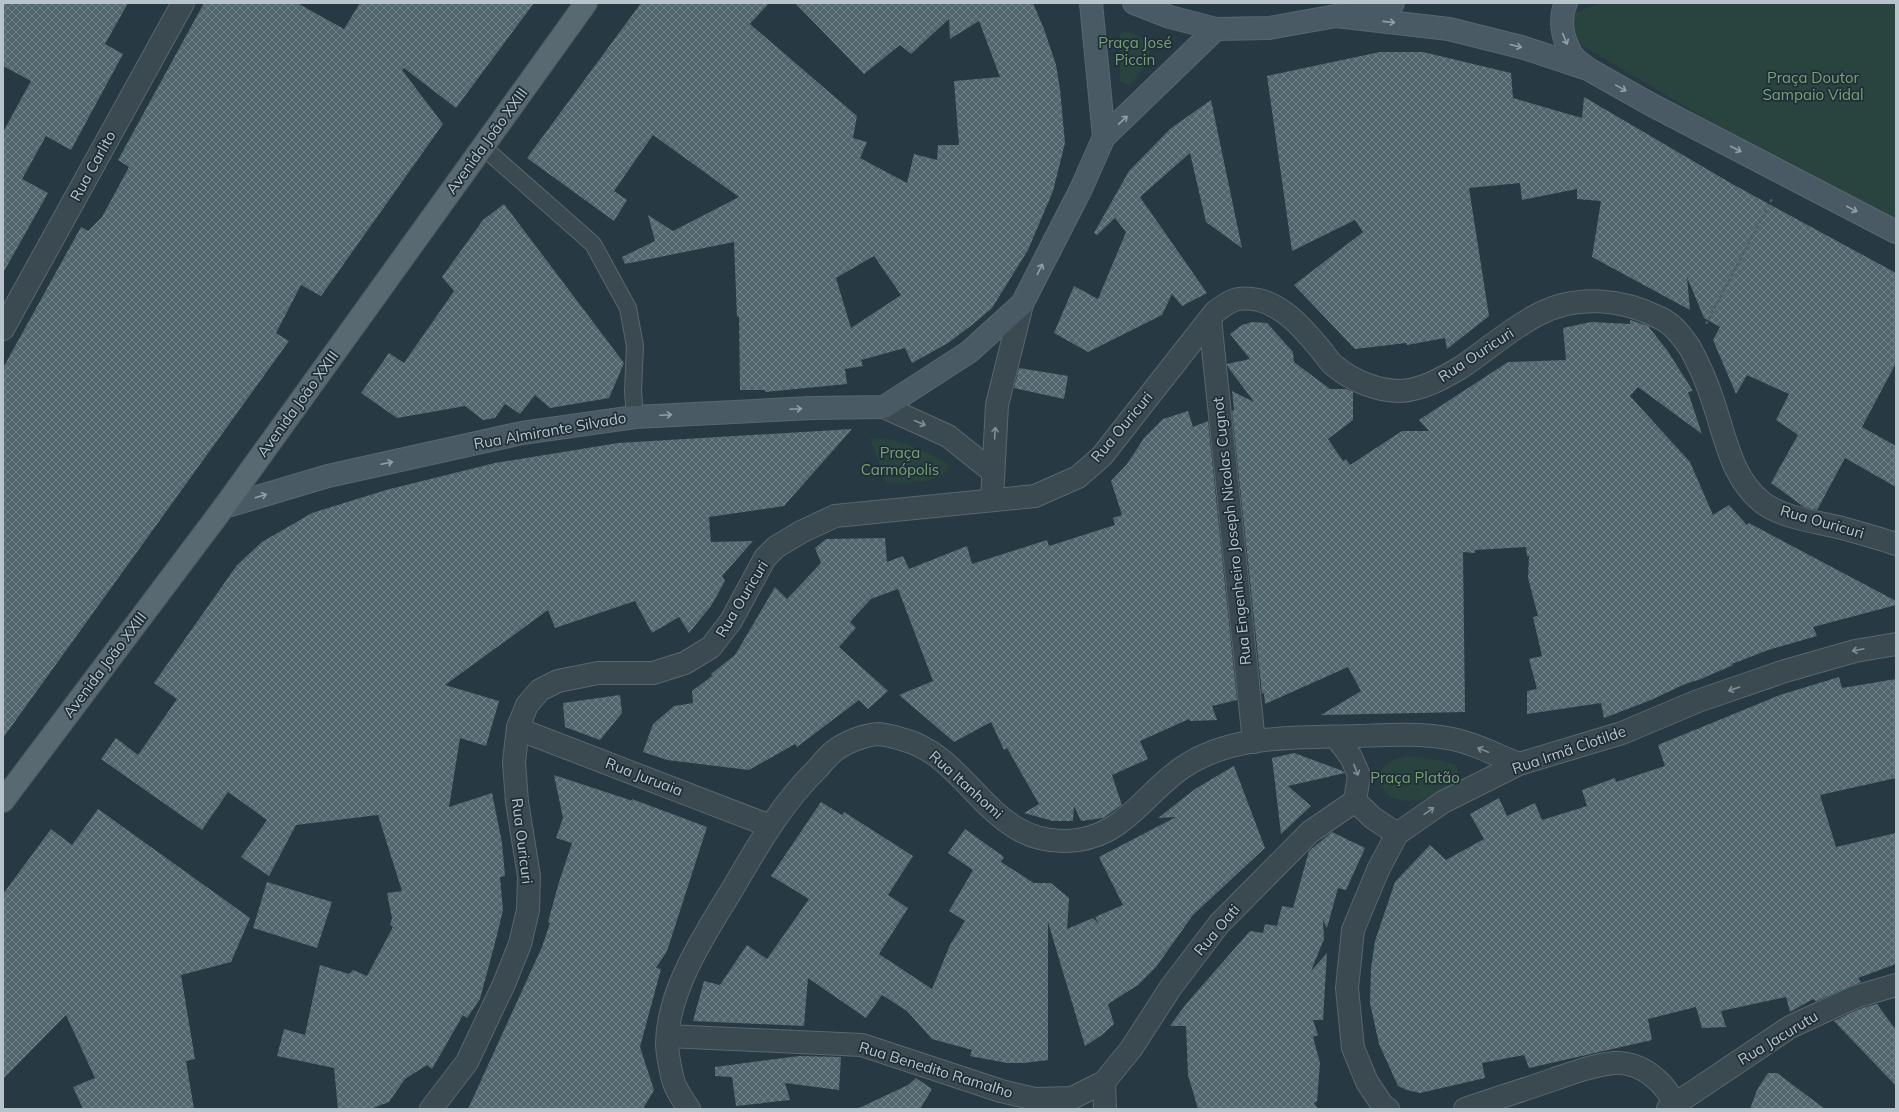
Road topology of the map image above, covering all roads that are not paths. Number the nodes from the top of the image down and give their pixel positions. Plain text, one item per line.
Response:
1 (183, 3) edge
2 (586, 3) edge
3 (1090, 3) edge
4 (1134, 3) edge
5 (1392, 3) edge
6 (1566, 3) edge
7 (1336, 16) junction
8 (1216, 29) junction
9 (1588, 69) junction
10 (1104, 137) junction
11 (483, 147) junction
12 (1896, 232) edge
13 (1022, 304) junction
14 (1210, 319) junction
15 (3, 329) edge
16 (884, 407) junction
17 (635, 417) junction
18 (993, 472) junction
19 (992, 499) junction
20 (224, 507) junction
21 (1896, 544) edge
22 (1896, 644) edge
23 (518, 730) junction
24 (1336, 737) junction
25 (1254, 742) junction
26 (1519, 764) junction
27 (3, 801) edge
28 (1355, 801) junction
29 (770, 826) junction
30 (1397, 834) junction
31 (1896, 985) edge
32 (668, 1036) junction
33 (1104, 1082) junction
34 (1036, 1104) edge
35 (1672, 1107) edge
36 (431, 1109) edge
37 (689, 1109) edge
38 (1105, 1109) edge
39 (1388, 1109) edge
40 (1465, 1109) edge

1 - 15 street, Rua Carlito
2 - 11 main road, Avenida João XXIII
3 - 10 street
4 - 8 street
5 - 7 street
6 -> 9 street
7 - 8 street
7 -> 9 street
10 -> 8 street
9 -> 12 street
13 -> 10 street
11 - 17 lane
11 - 20 main road, Avenida João XXIII
13 - 16 street
18 -> 13 street
14 - 19 street, Rua Ouricuri
14 - 21 street, Rua Ouricuri
14 - 25 street, Rua Engenheiro Joseph Nicolas Cugnot
17 -> 16 street, Rua Almirante Silvado
16 -> 18 street, Rua Almirante Silvado
20 -> 17 street, Rua Almirante Silvado
18 - 19 street
19 - 23 street, Rua Ouricuri
20 - 27 main road, Avenida João XXIII
22 -> 26 street, Rua Irmã Clotilde
23 - 29 street, Rua Juruaia
23 - 36 street, Rua Ouricuri
24 - 25 street, Rua Itanhomi
26 -> 24 street
24 -> 28 street
25 - 29 street, Rua Itanhomi
30 -> 26 street, Rua Irmã Clotilde
28 - 30 street
28 - 33 street, Rua Oati
29 - 32 street, Rua Itanhomi
30 - 39 street, Rua Irmã Clotilde
31 - 35 street, Rua Jacurutu
32 - 34 street, Rua Benedito Ramalho
32 - 37 street, Rua Itanhomi
33 - 34 street, Rua Benedito Ramalho
33 - 38 street
35 - 40 street

